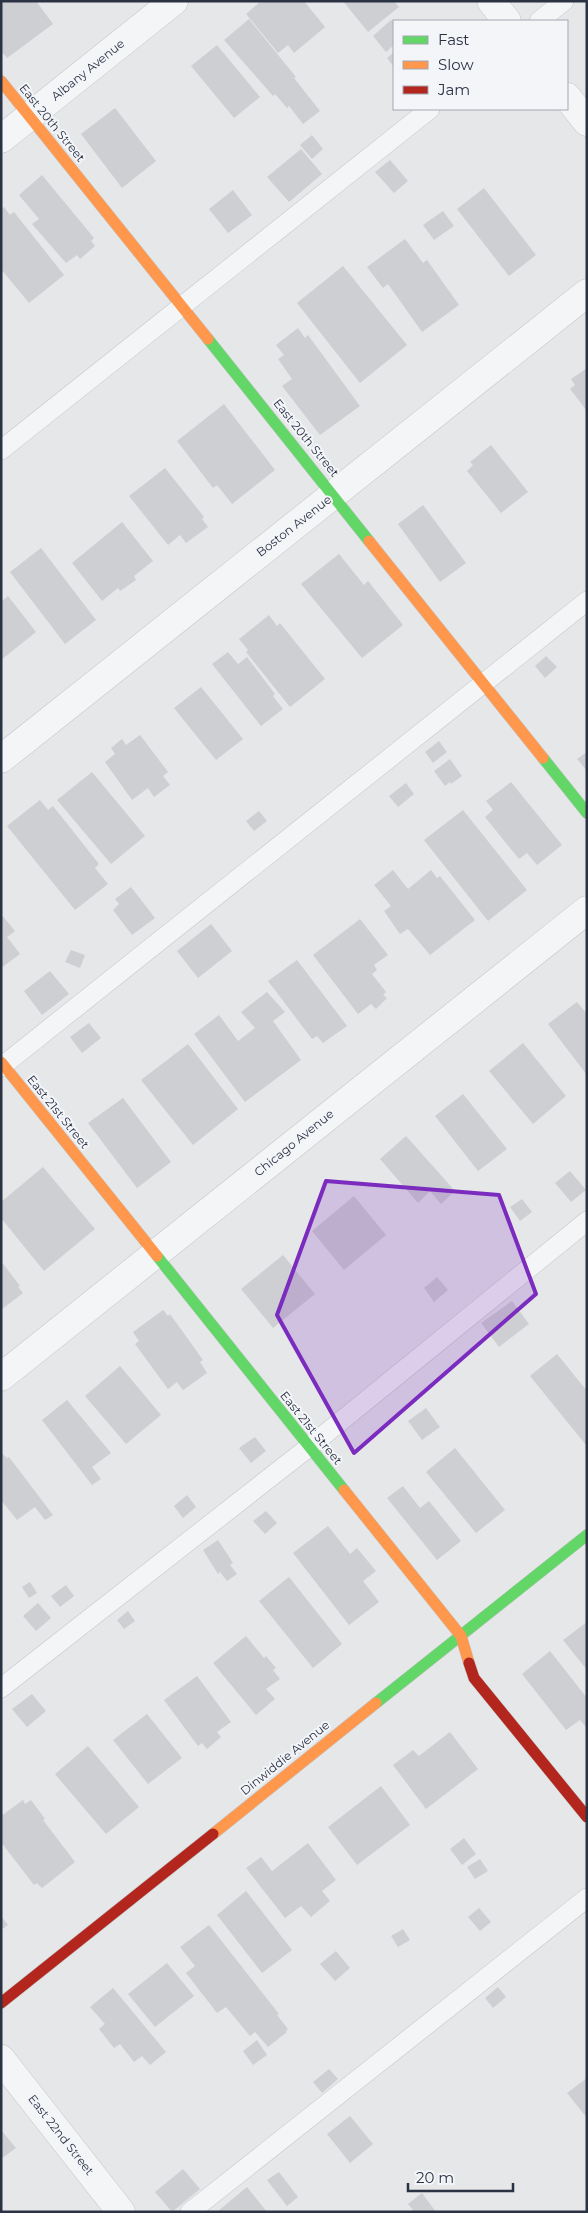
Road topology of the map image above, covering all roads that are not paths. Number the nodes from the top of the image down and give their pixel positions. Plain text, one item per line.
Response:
1 (174, 1) edge
2 (491, 1) edge
3 (564, 1) edge
4 (506, 20) edge
5 (540, 20) edge
6 (1, 82) edge
7 (568, 97) edge
8 (429, 110) edge
9 (29, 117) junction
10 (587, 122) edge
11 (1, 139) edge
12 (587, 293) edge
13 (182, 307) junction
14 (1, 450) edge
15 (334, 495) junction
16 (587, 601) edge
17 (484, 684) junction
18 (1, 759) edge
19 (587, 813) edge
20 (587, 910) edge
21 (2, 1065) edge
22 (587, 1221) edge
23 (155, 1254) junction
24 (1, 1377) edge
25 (309, 1447) junction
26 (587, 1535) edge
27 (460, 1636) junction
28 (1, 1688) edge
29 (587, 1818) edge
30 (587, 1898) edge
31 (1, 2003) edge
32 (1, 2059) edge
33 (121, 2212) edge
34 (190, 2212) edge

1 - 9 street, Albany Avenue
2 - 4 street
3 - 5 lane
6 - 9 street, East 20th Street
7 - 10 street
8 - 13 lane
9 - 11 street, Albany Avenue
9 - 13 street, East 20th Street
12 - 15 street, Boston Avenue
13 - 14 lane
13 - 15 street, East 20th Street
15 - 17 street, East 20th Street
15 - 18 street, Boston Avenue
16 - 17 lane
17 - 19 street, East 20th Street
17 - 21 lane
20 - 23 street, Chicago Avenue
21 - 23 street, East 21st Street
22 - 25 lane
23 - 24 street, Chicago Avenue
23 - 25 street, East 21st Street
25 - 27 street, East 21st Street
25 - 28 lane
26 - 27 street, Dinwiddie Avenue
27 - 29 street, East 21st Street
27 - 31 street, Dinwiddie Avenue
30 - 34 lane
32 - 33 street, East 22nd Street

